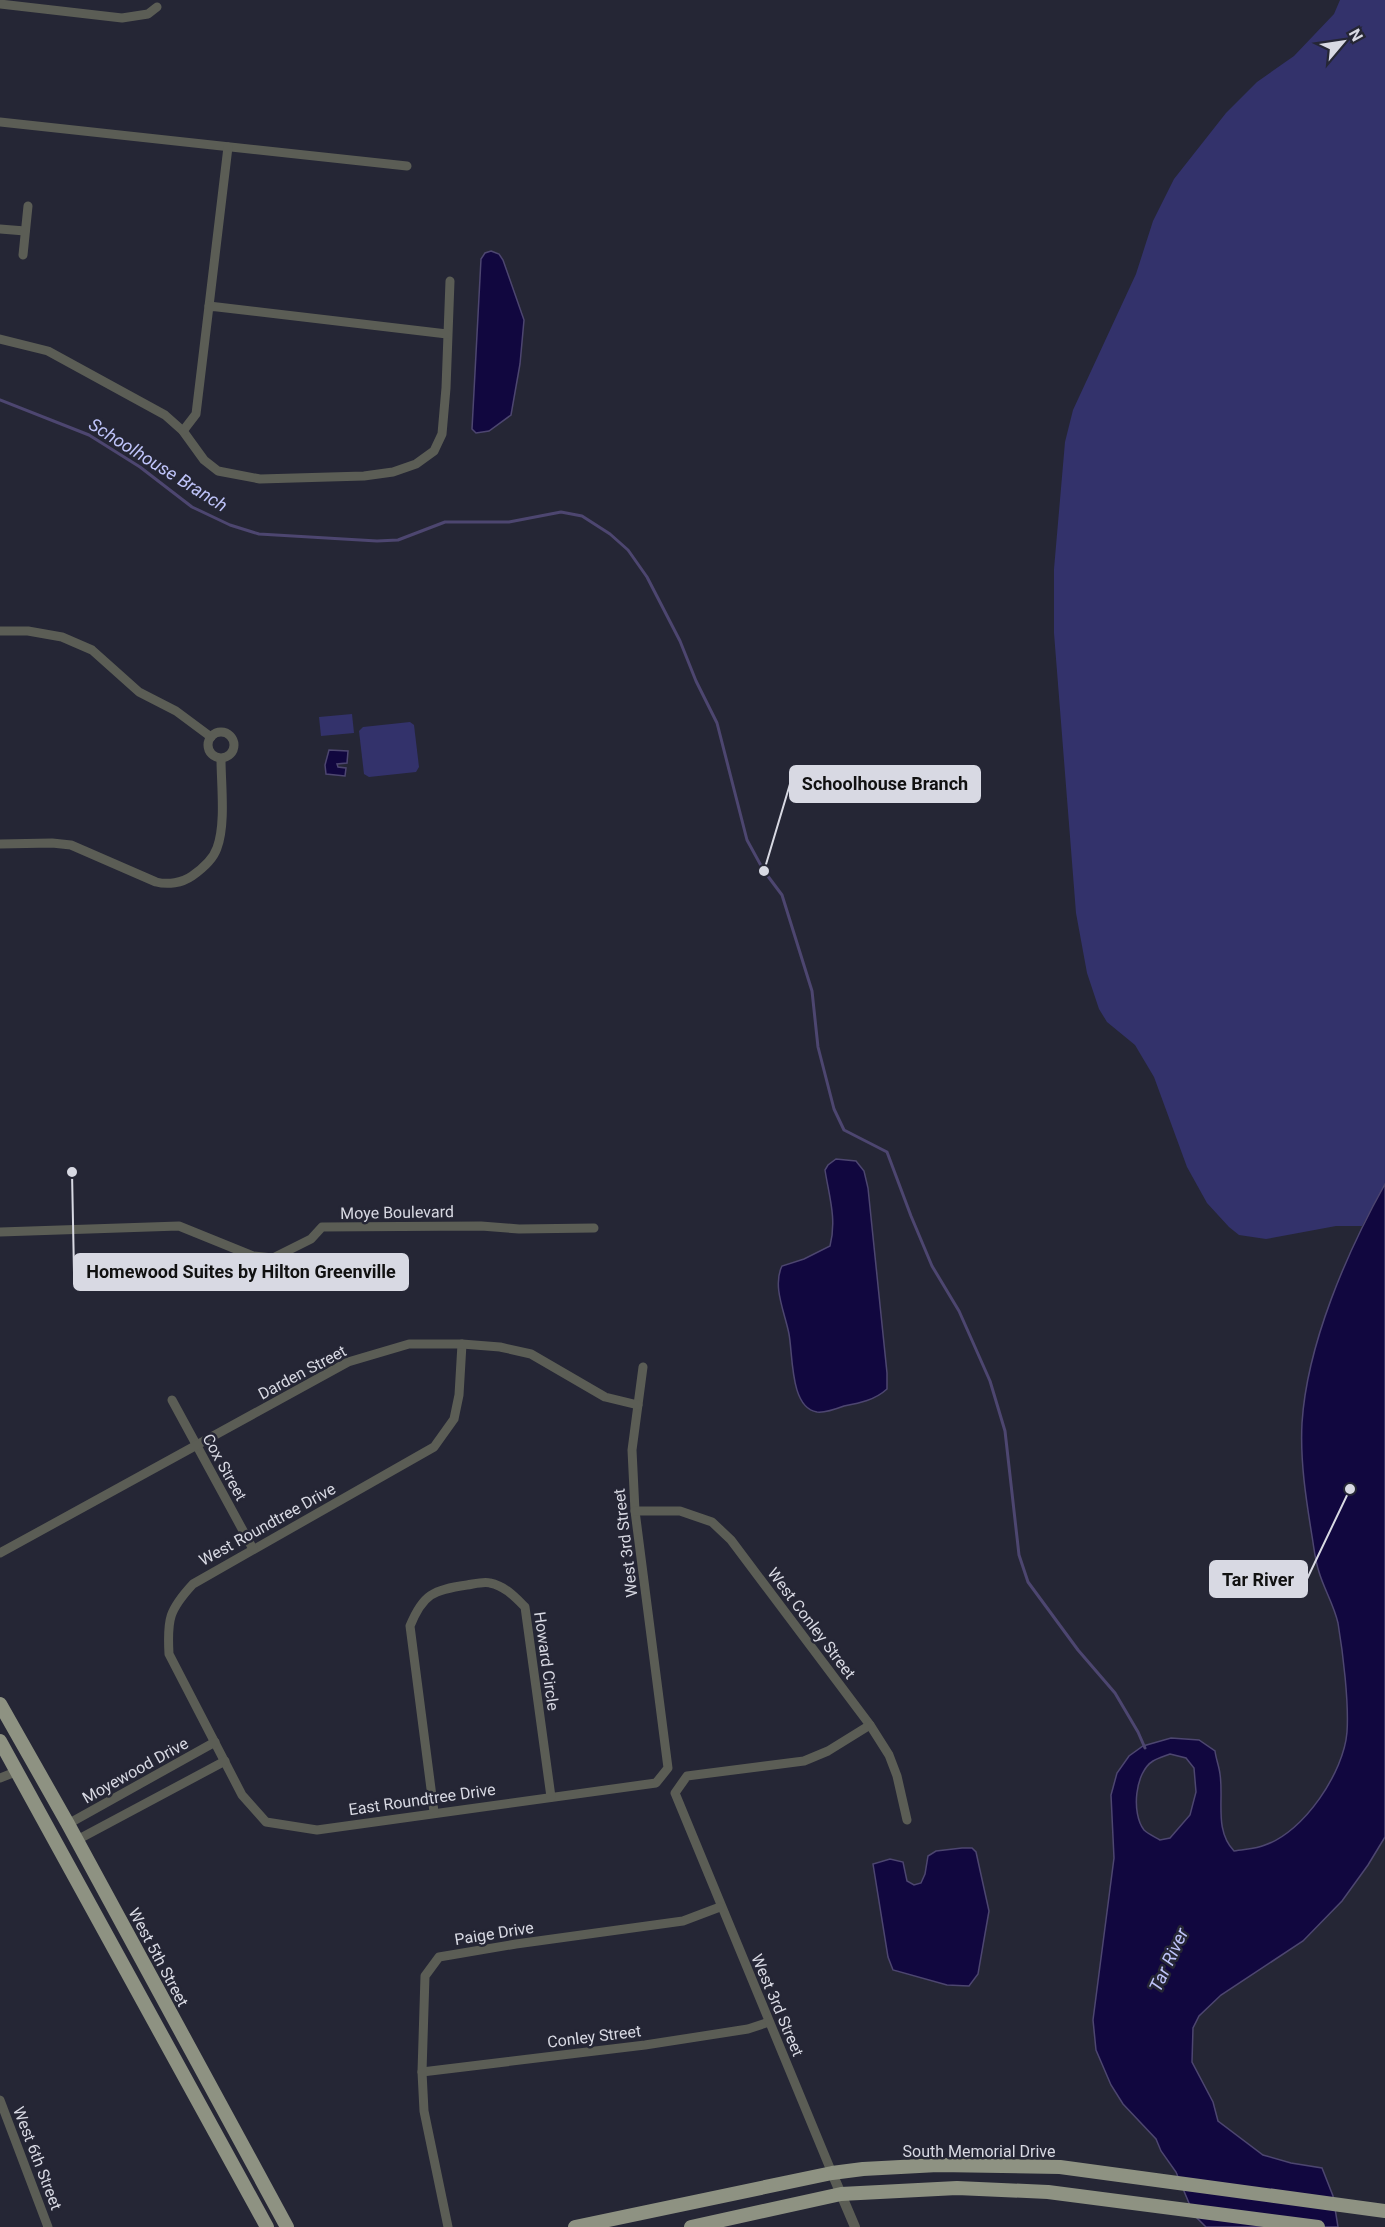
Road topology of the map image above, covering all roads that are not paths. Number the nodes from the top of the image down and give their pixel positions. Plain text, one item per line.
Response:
1 (0, 4) edge
2 (157, 7) dead end
3 (0, 123) edge
4 (228, 147) junction
5 (407, 166) dead end
6 (27, 206) dead end
7 (0, 229) edge
8 (25, 231) junction
9 (23, 255) dead end
10 (450, 280) dead end
11 (208, 306) junction
12 (447, 334) junction
13 (0, 339) edge
14 (183, 431) junction
15 (0, 631) edge
16 (211, 737) junction
17 (221, 759) junction
18 (0, 844) edge
19 (594, 1228) dead end
20 (0, 1232) edge
21 (462, 1344) junction
22 (643, 1367) dead end
23 (172, 1400) dead end
24 (638, 1405) junction
25 (196, 1446) junction
26 (634, 1511) junction
27 (253, 1549) junction
28 (0, 1553) edge
29 (0, 1704) edge
30 (0, 1712) edge
31 (870, 1725) junction
32 (7, 1730) edge
33 (0, 1741) edge
34 (215, 1742) junction
35 (225, 1761) junction
36 (18, 1772) junction
37 (0, 1778) edge
38 (656, 1783) joint
39 (551, 1797) junction
40 (434, 1812) junction
41 (907, 1820) dead end
42 (68, 1824) junction
43 (77, 1840) junction
44 (720, 1907) junction
45 (769, 2022) junction
46 (423, 2072) junction
47 (0, 2100) edge
48 (832, 2173) junction
49 (841, 2194) junction
50 (1385, 2211) edge
51 (48, 2227) edge
52 (267, 2227) edge
53 (286, 2227) edge
54 (448, 2227) edge
55 (575, 2227) edge
56 (691, 2227) edge
57 (855, 2227) edge
58 (1318, 2227) edge

1 - 2 street
3 - 4 street
4 - 5 street
4 - 11 street
6 - 8 street
7 - 8 street
8 - 9 street
10 - 12 street
11 - 12 street
11 - 14 street
12 - 14 street
13 - 14 street
15 - 16 street
16 - 17 street
16 - 17 street
17 - 18 street
19 - 20 street, Moye Boulevard
21 - 24 street, Darden Street
21 - 25 street, Darden Street
21 - 27 street, West Roundtree Drive
22 - 24 street, West 3rd Street
23 - 25 street, Cox Street
24 - 26 street, West 3rd Street
25 - 27 street, Cox Street
25 - 28 street, Darden Street
26 - 31 street, West Conley Street
26 - 38 street, West 3rd Street
27 - 34 street, West Roundtree Drive
29 - 32 main road, West 5th Street
30 - 32 main road
31 - 41 street, West Conley Street
31 - 44 street, West 3rd Street
32 - 42 main road, West 5th Street
32 - 43 main road
33 - 36 main road, West 5th Street
34 - 35 street, West Roundtree Drive
34 - 42 street, Moyewood Drive
35 - 40 street, East Roundtree Drive
35 - 43 street, Moyewood Drive
36 - 37 street
36 - 52 main road, West 5th Street
38 - 39 street, East Roundtree Drive
39 - 40 street, East Roundtree Drive
39 - 40 street, Howard Circle
42 - 43 main road, West 5th Street
43 - 53 main road, West 5th Street
44 - 45 street, West 3rd Street
44 - 46 street, Paige Drive
45 - 46 street, Conley Street
45 - 48 street, West 3rd Street
46 - 54 street, Paige Drive
47 - 51 street, West 6th Street
48 - 49 street, West 3rd Street
48 - 50 main road, South Memorial Drive
48 - 55 main road, South Memorial Drive
49 - 56 main road
49 - 57 street, West 3rd Street
49 - 58 main road

